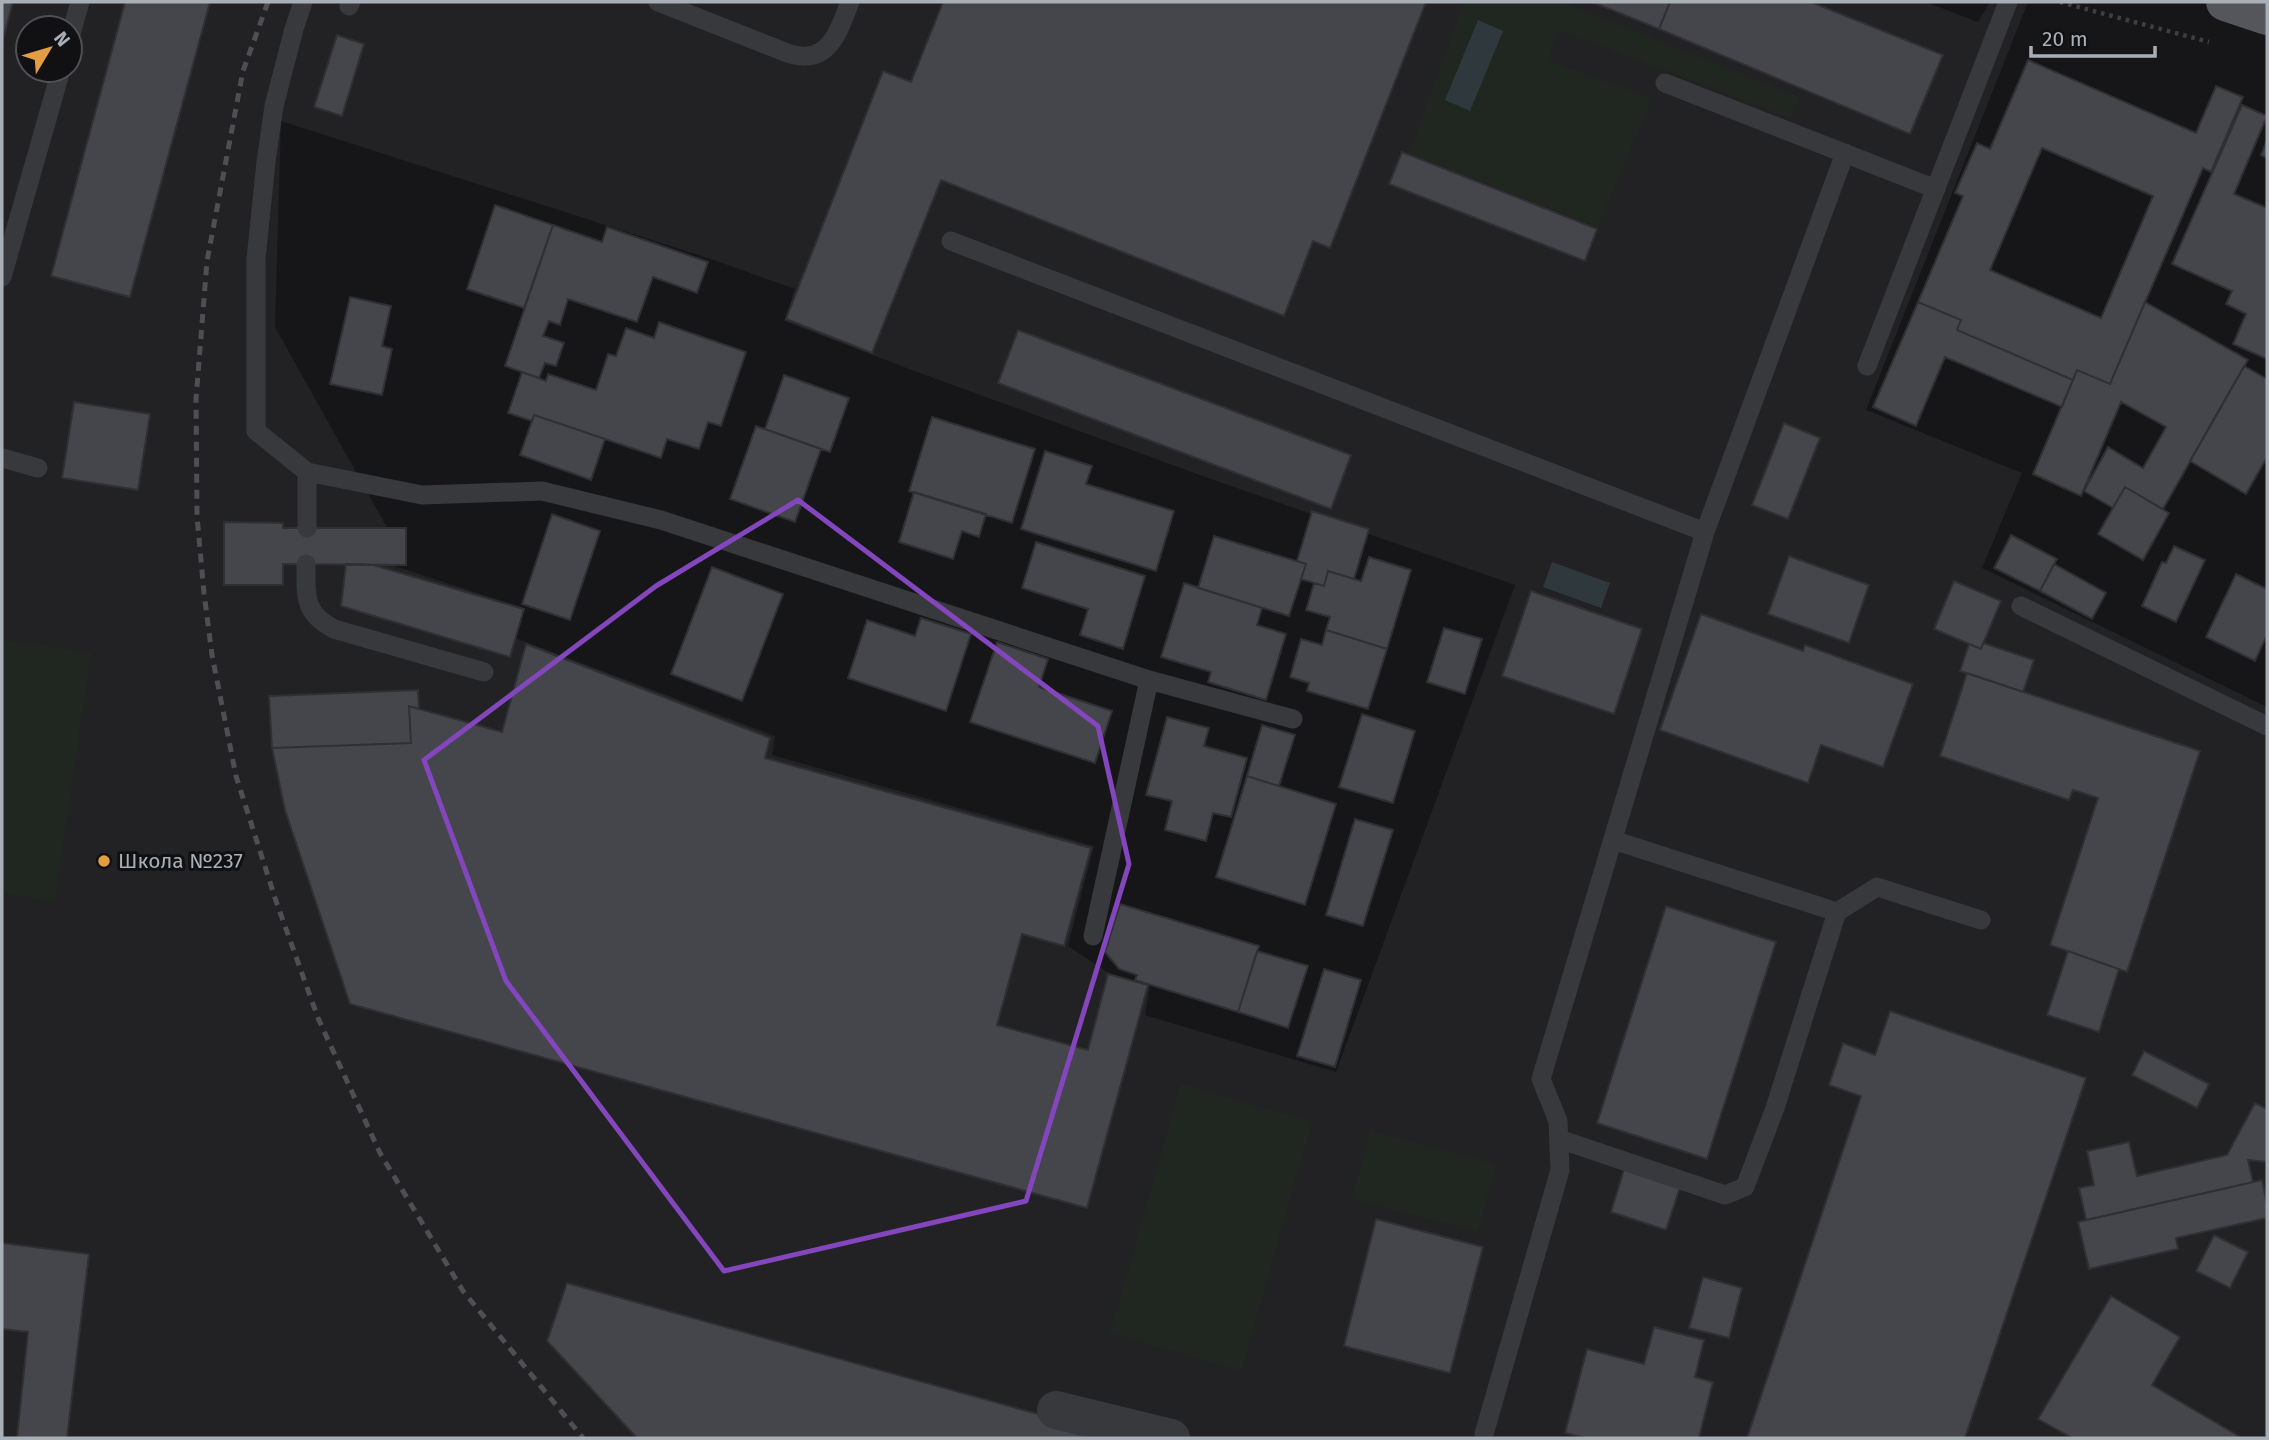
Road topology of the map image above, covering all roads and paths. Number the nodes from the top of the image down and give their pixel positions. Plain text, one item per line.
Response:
1 (303, 2) edge
2 (658, 2) edge
3 (850, 2) edge
4 (2008, 2) edge
5 (2060, 2) edge
6 (2225, 2) edge
7 (2267, 16) edge
8 (2216, 44) dead end
9 (1665, 83) dead end
10 (57, 84) edge
11 (1845, 153) junction
12 (1936, 188) junction
13 (951, 241) dead end
14 (2, 277) edge
15 (1867, 366) dead end
16 (2, 458) edge
17 (38, 468) dead end
18 (307, 472) junction
19 (307, 528) dead end
20 (1705, 532) junction
21 (306, 564) dead end
22 (2021, 606) dead end
23 (484, 672) dead end
24 (1149, 681) junction
25 (1293, 719) dead end
26 (2267, 726) edge
27 (1613, 840) junction
28 (1837, 912) junction
29 (1981, 920) dead end
30 (1093, 936) dead end
31 (1559, 1139) junction
32 (1056, 1410) dead end
33 (1485, 1434) dead end
34 (1171, 1438) edge

1 - 18 lane
2 - 3 lane
4 - 12 lane
5 - 8 path
6 - 7 main road
9 - 11 lane
10 - 14 lane
11 - 12 lane
11 - 20 lane
12 - 15 lane
13 - 20 lane
16 - 17 lane
18 - 19 lane
18 - 24 lane
20 - 27 lane
21 - 23 lane
22 - 26 lane
24 - 25 lane
24 - 30 lane
27 - 28 lane
27 - 31 lane
28 - 29 lane
28 - 31 lane
31 - 33 lane
32 - 34 street

